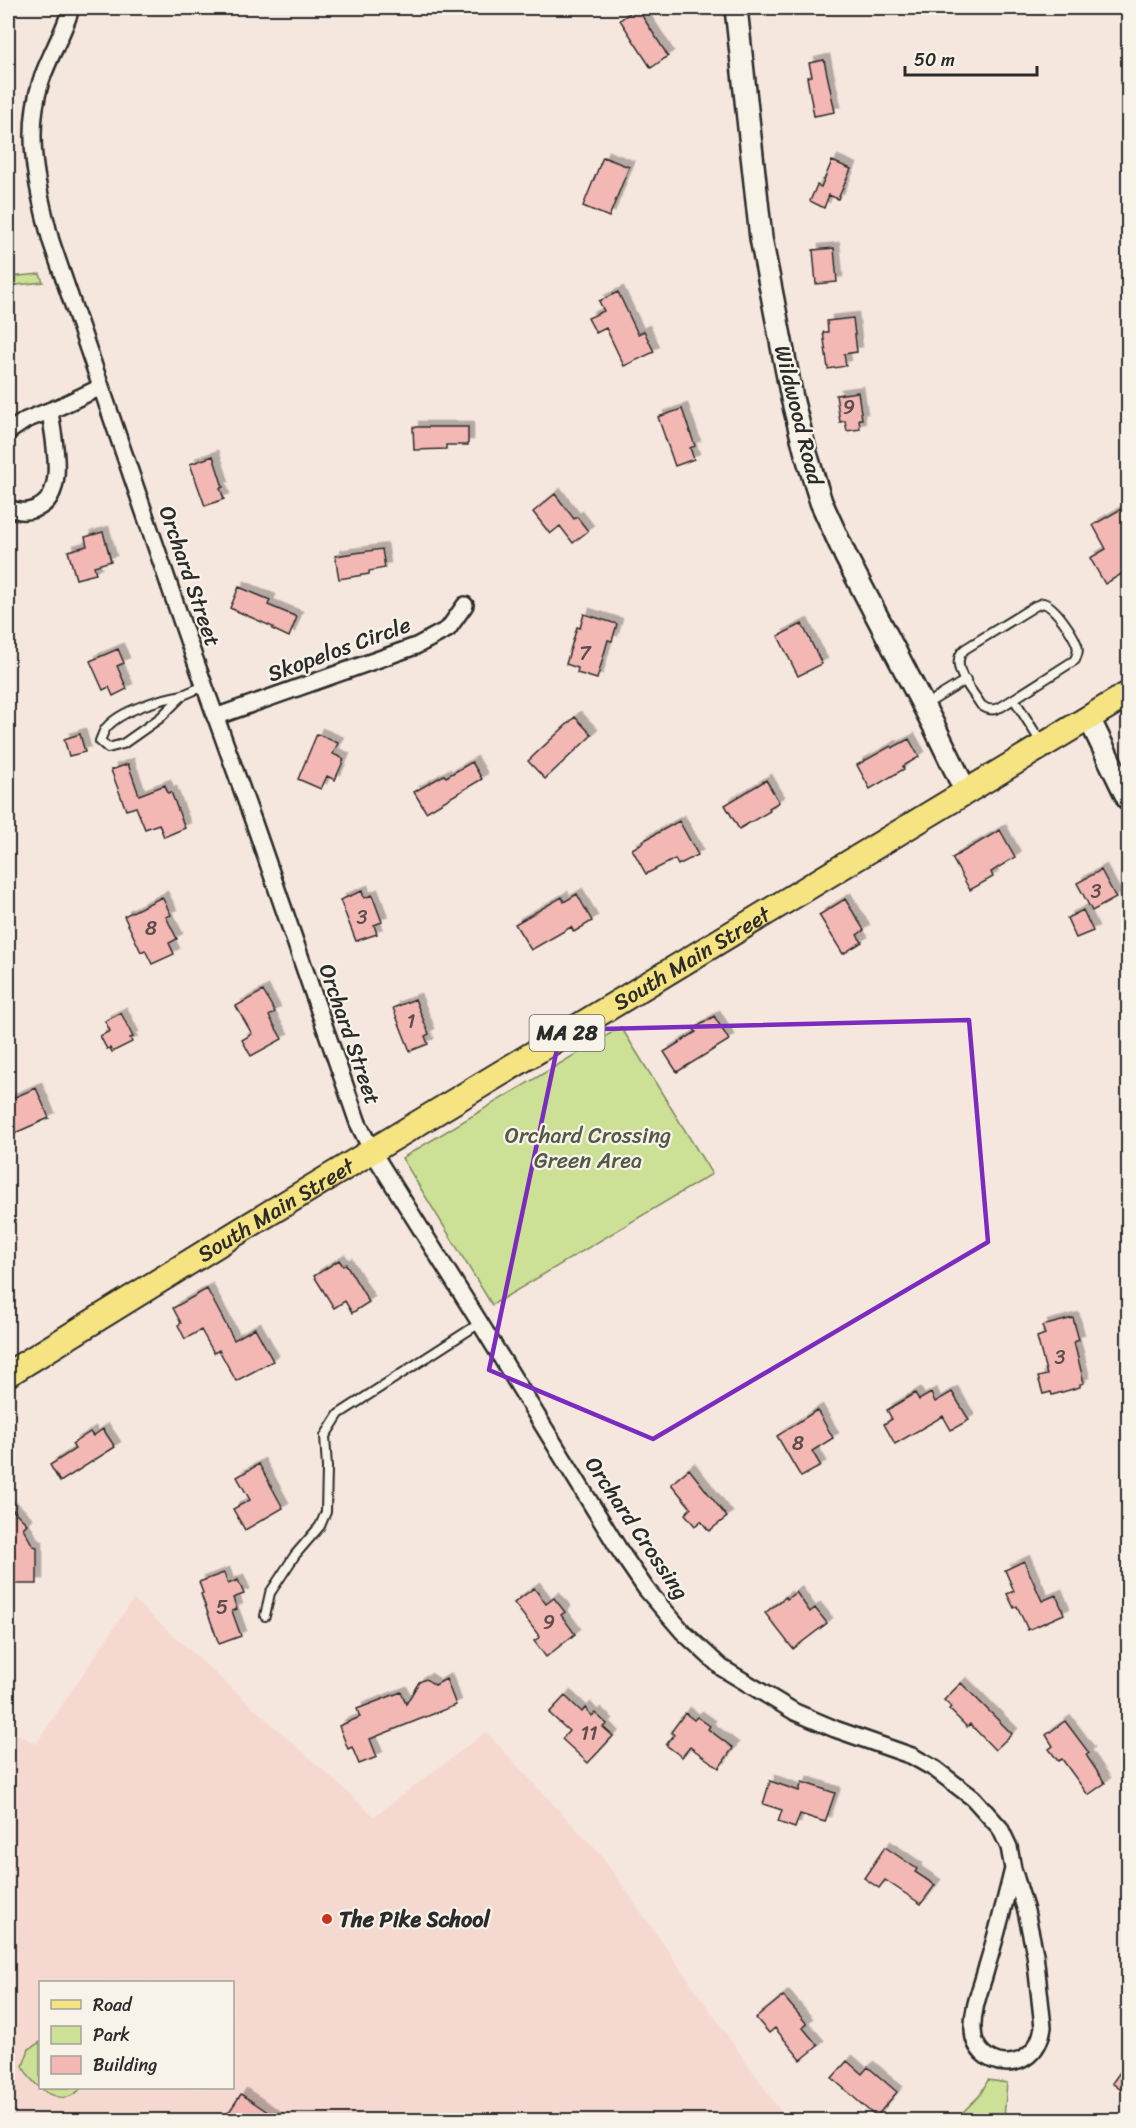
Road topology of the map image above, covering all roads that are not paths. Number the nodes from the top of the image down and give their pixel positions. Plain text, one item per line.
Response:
1 (71, 8) edge
2 (736, 8) edge
3 (101, 387) junction
4 (50, 411) junction
5 (8, 432) edge
6 (8, 508) edge
7 (465, 605) dead end
8 (966, 680) junction
9 (204, 686) junction
10 (1128, 694) edge
11 (183, 695) junction
12 (1014, 699) junction
13 (923, 705) junction
14 (215, 717) junction
15 (1089, 718) junction
16 (1043, 745) junction
17 (966, 792) junction
18 (1128, 799) edge
19 (372, 1151) junction
20 (480, 1323) junction
21 (8, 1374) edge
22 (265, 1616) dead end
23 (1013, 1869) junction

1 - 3 street, Orchard Street
2 - 13 street, Wildwood Road
3 - 4 street
3 - 9 street, Orchard Street
4 - 5 street
4 - 6 street
7 - 14 street, Skopelos Circle
8 - 12 lane
8 - 12 lane
8 - 13 lane
9 - 11 lane
9 - 14 street, Orchard Street
10 - 15 main road, South Main Street / MA 28
11 - 11 lane
12 - 16 lane
13 - 17 street, Wildwood Road
14 - 19 street, Orchard Street
15 - 16 main road, South Main Street / MA 28
15 - 18 street
16 - 17 main road, South Main Street / MA 28
17 - 19 main road, South Main Street / MA 28
19 - 20 street, Orchard Crossing
19 - 21 main road, South Main Street / MA 28
20 - 22 lane
20 - 23 street, Orchard Crossing
23 - 23 street, Orchard Crossing

